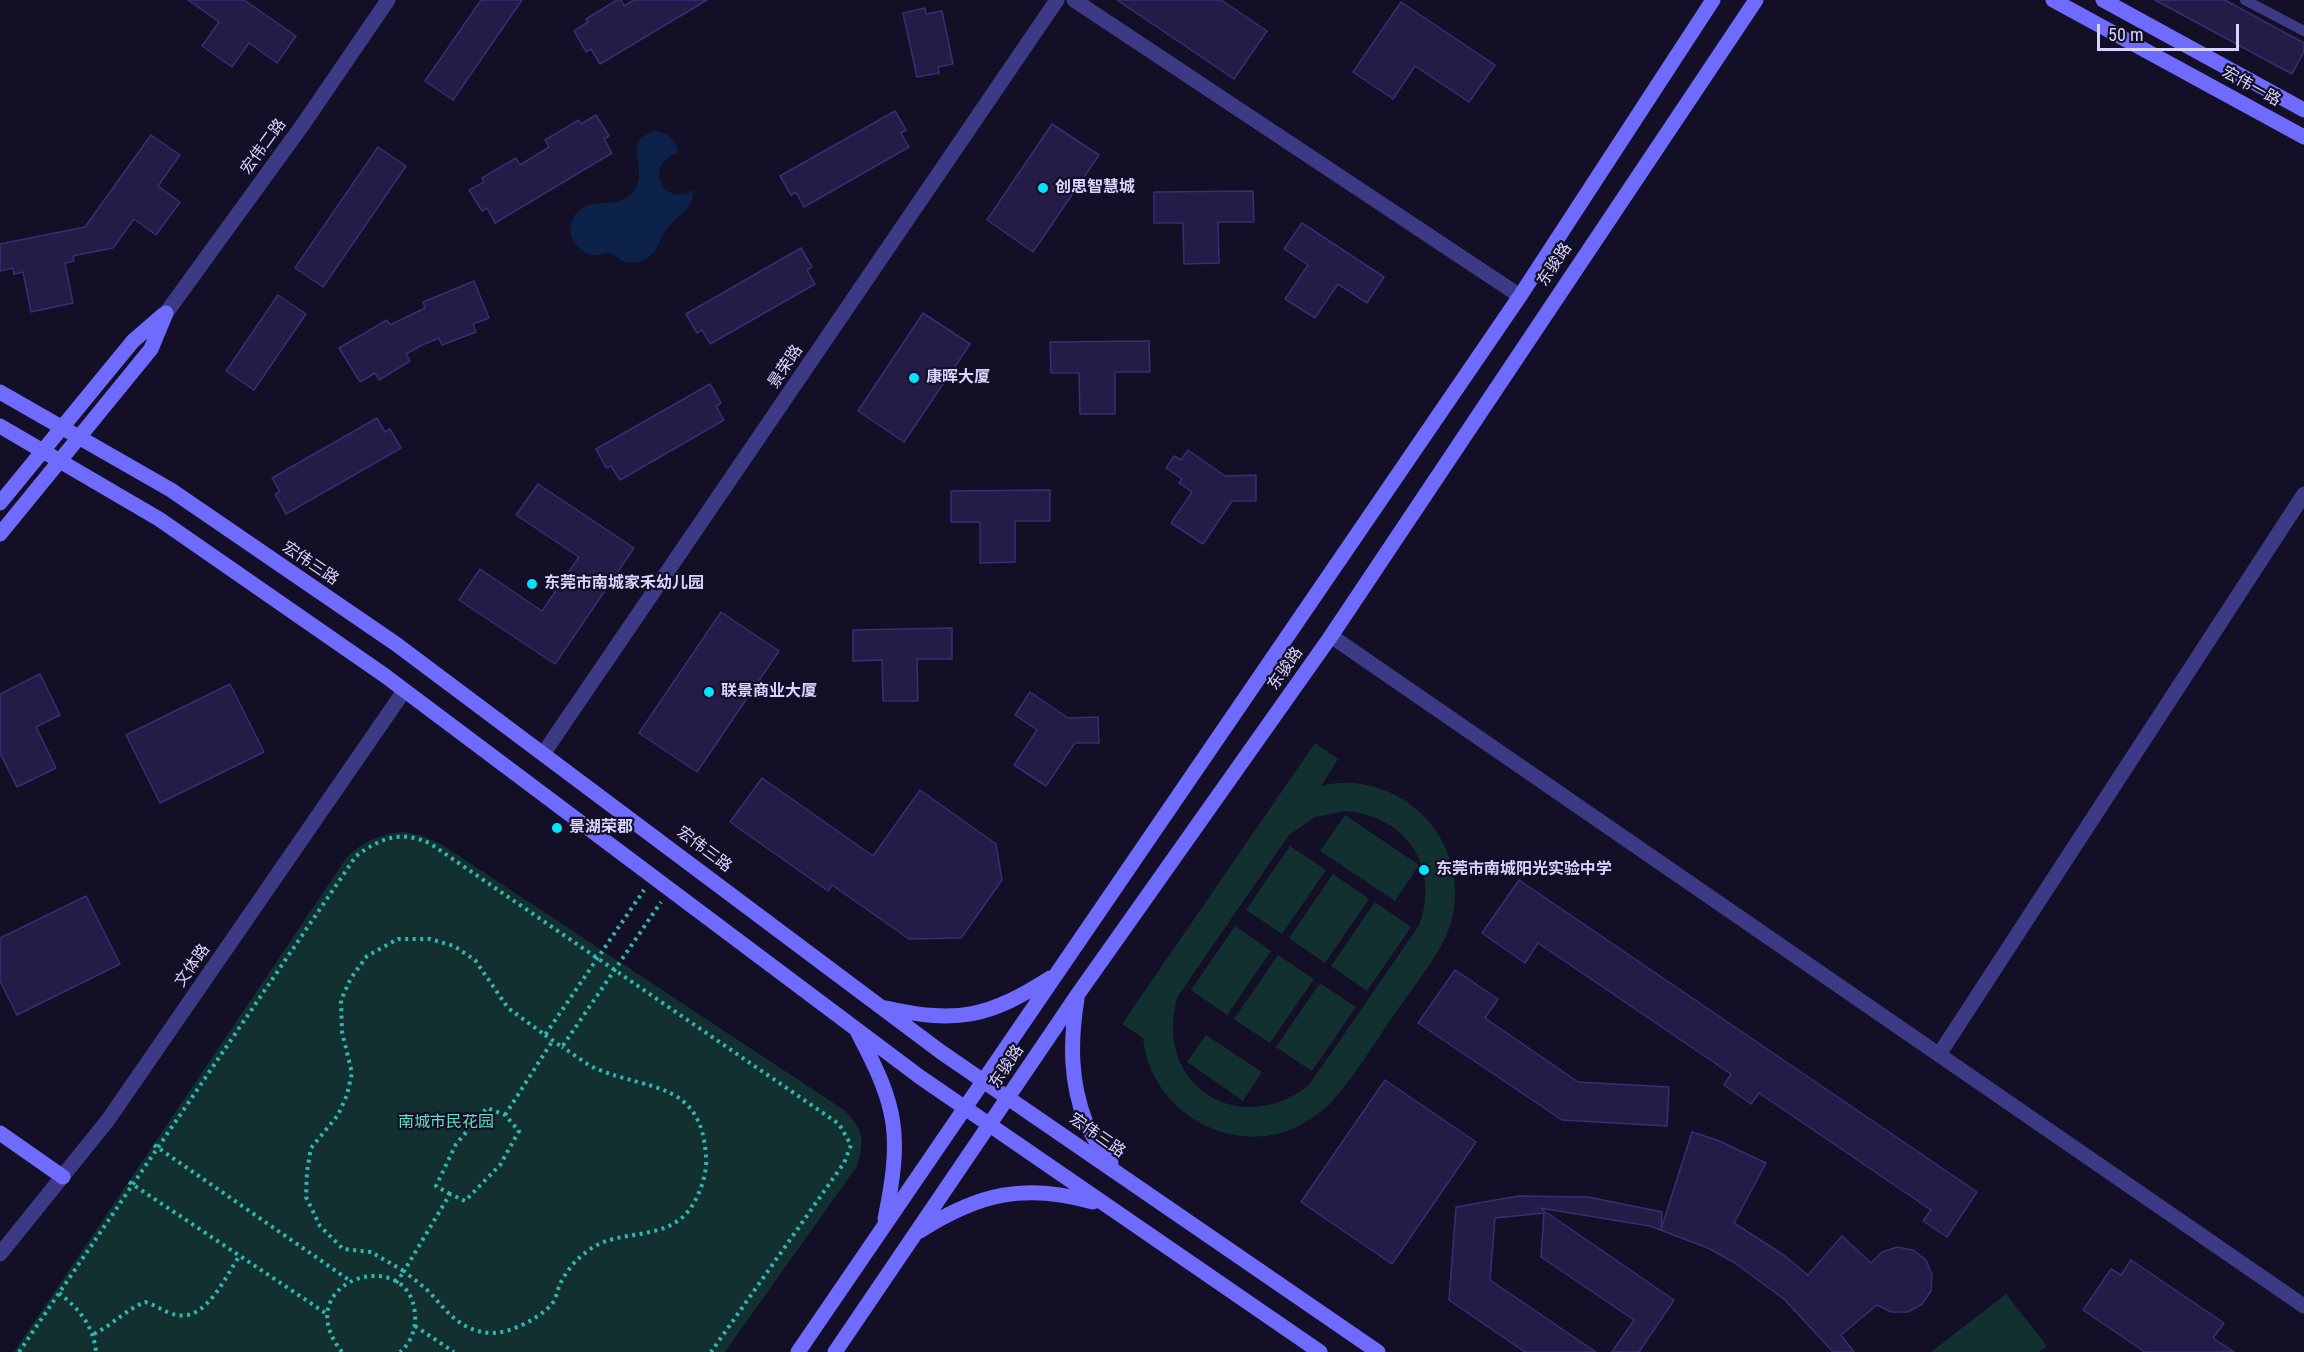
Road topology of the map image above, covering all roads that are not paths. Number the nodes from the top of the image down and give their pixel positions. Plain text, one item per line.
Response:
1 (388, 0) edge
2 (1057, 0) edge
3 (1074, 0) edge
4 (1713, 0) edge
5 (1756, 0) edge
6 (2053, 0) edge
7 (2103, 0) edge
8 (2245, 0) edge
9 (2304, 31) edge
10 (2304, 110) edge
11 (2304, 136) edge
12 (1520, 296) junction
13 (166, 313) junction
14 (0, 392) edge
15 (0, 426) edge
16 (62, 428) junction
17 (80, 438) junction
18 (43, 451) junction
19 (61, 461) junction
20 (2304, 494) edge
21 (0, 503) edge
22 (0, 534) edge
23 (1330, 636) junction
24 (404, 690) junction
25 (543, 754) junction
26 (1055, 975) junction
27 (1078, 994) junction
28 (882, 1007) junction
29 (855, 1027) junction
30 (1940, 1053) junction
31 (984, 1080) junction
32 (1008, 1097) junction
33 (965, 1108) junction
34 (989, 1125) junction
35 (0, 1132) edge
36 (1116, 1171) junction
37 (63, 1177) junction
38 (1106, 1206) junction
39 (884, 1226) junction
40 (915, 1234) junction
41 (0, 1254) edge
42 (2304, 1306) edge
43 (798, 1352) edge
44 (835, 1352) edge
45 (1320, 1352) edge
46 (1377, 1352) edge

1 - 13 street, 宏伟二路
2 - 25 street, 景荣路
3 - 12 street
4 - 12 street, 东骏路
5 - 23 street, 东骏路
6 - 11 street, 宏伟一路
7 - 10 street, 宏伟一路
8 - 9 lane
12 - 26 street, 东骏路
13 - 16 street, 宏伟二路
13 - 17 street, 宏伟二路
14 - 16 street, 宏伟三路
15 - 18 street
16 - 17 street, 宏伟三路
16 - 18 street, 宏伟二路
17 - 19 street, 宏伟二路
17 - 25 street, 宏伟三路
18 - 19 street
18 - 21 street, 宏伟二路
19 - 22 street, 宏伟二路
19 - 24 street
20 - 30 street
23 - 27 street, 东骏路
23 - 30 street
24 - 29 street
24 - 37 street, 文体路
25 - 28 street, 宏伟三路
26 - 28 street
26 - 31 street, 东骏路
27 - 32 street, 东骏路
27 - 36 street
28 - 31 street, 宏伟三路
29 - 33 street
29 - 39 street
30 - 42 street
31 - 32 street, 宏伟三路
31 - 33 street, 东骏路
32 - 34 street, 东骏路
32 - 36 street, 宏伟三路
33 - 34 street
33 - 39 street, 东骏路
34 - 38 street
34 - 40 street, 东骏路
35 - 37 street
36 - 46 street, 宏伟三路
37 - 41 street, 文体路
38 - 40 street
38 - 45 street
39 - 43 street, 东骏路
40 - 44 street, 东骏路

